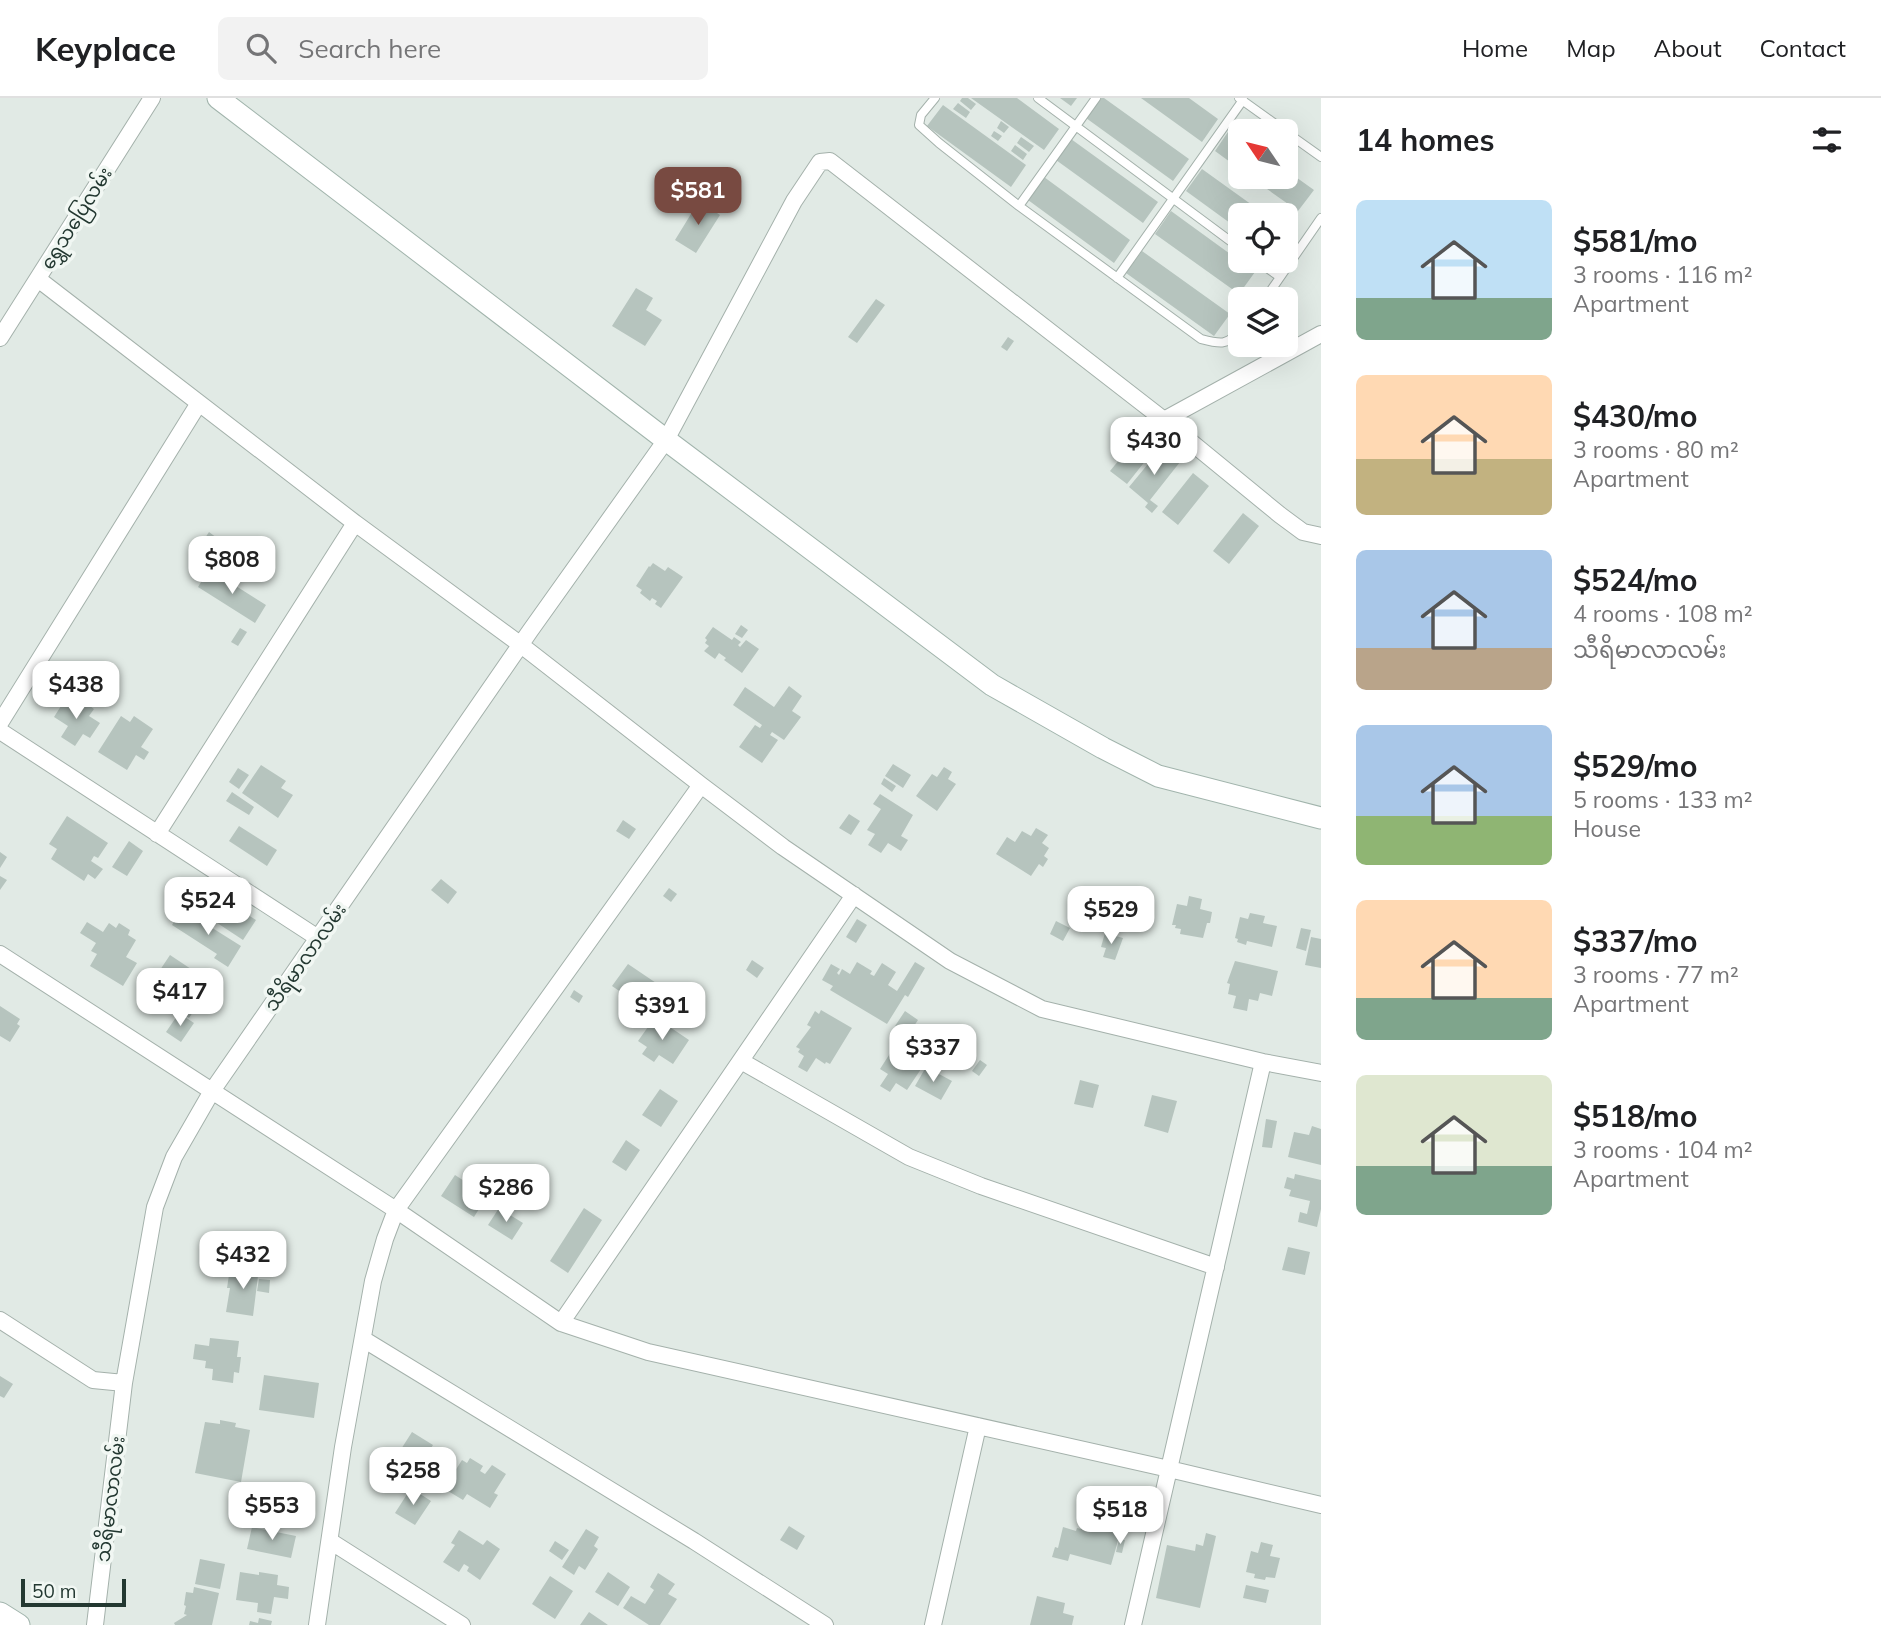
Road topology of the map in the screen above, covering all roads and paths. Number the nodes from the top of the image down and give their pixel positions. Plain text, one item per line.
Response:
1 (152, 98) edge
2 (218, 98) edge
3 (935, 98) edge
4 (1038, 98) edge
5 (1096, 98) edge
6 (1241, 99) edge
7 (1268, 119) edge
8 (1076, 126) junction
9 (1298, 141) edge
10 (1321, 157) edge
11 (1173, 199) junction
12 (1019, 205) junction
13 (1321, 218) edge
14 (1228, 239) edge
15 (1274, 273) edge
16 (1280, 277) junction
17 (38, 278) junction
18 (1117, 278) junction
19 (1273, 287) edge
20 (1321, 334) edge
21 (0, 338) edge
22 (1228, 341) edge
23 (199, 403) junction
24 (1164, 420) junction
25 (666, 440) junction
26 (355, 523) junction
27 (1321, 536) edge
28 (521, 645) junction
29 (0, 723) edge
30 (0, 731) edge
31 (701, 785) junction
32 (1321, 818) edge
33 (158, 834) junction
34 (854, 895) junction
35 (318, 938) junction
36 (0, 954) edge
37 (741, 1061) junction
38 (1263, 1062) junction
39 (1321, 1073) edge
40 (212, 1091) junction
41 (396, 1210) junction
42 (1216, 1267) junction
43 (0, 1320) edge
44 (561, 1323) junction
45 (363, 1339) junction
46 (124, 1383) junction
47 (978, 1426) junction
48 (1169, 1469) junction
49 (1321, 1505) edge
50 (330, 1541) junction
51 (0, 1613) edge
52 (19, 1625) edge
53 (95, 1625) edge
54 (317, 1625) edge
55 (462, 1625) edge
56 (825, 1625) edge
57 (933, 1625) edge
58 (1133, 1625) edge

1 - 17 street, ရွှေသပြေလမ်း
2 - 25 street
3 - 12 lane
4 - 8 lane
5 - 8 lane
6 - 7 lane
6 - 11 lane
8 - 11 lane
8 - 12 lane
9 - 10 lane
11 - 14 lane
11 - 18 lane
12 - 18 lane
13 - 16 lane
15 - 16 lane
16 - 19 lane
17 - 21 street, ရွှေသပြေလမ်း
17 - 23 street
18 - 22 lane
20 - 24 street
23 - 26 street
23 - 29 street
24 - 25 street, သီရိမာလာလမ်း
24 - 27 street
25 - 28 street, သီရိမာလာလမ်း
25 - 32 street
26 - 28 street
26 - 33 street
28 - 31 street
28 - 35 street, သီရိမာလာလမ်း
30 - 33 street
31 - 34 street
31 - 41 street
33 - 35 street
34 - 37 street
34 - 38 street
35 - 40 street, သီရိမာလာလမ်း
36 - 40 street
37 - 42 street
37 - 44 street
38 - 39 street
38 - 42 street
40 - 41 street
40 - 46 street, သီရိမာလာလမ်း
41 - 44 street
41 - 45 street
42 - 48 street
43 - 46 street
44 - 47 street
45 - 50 street
45 - 56 street
46 - 53 street, သီရိမာလာလမ်း
47 - 48 street
47 - 57 street
48 - 49 street
48 - 58 street
50 - 54 street
50 - 55 street
51 - 52 street

